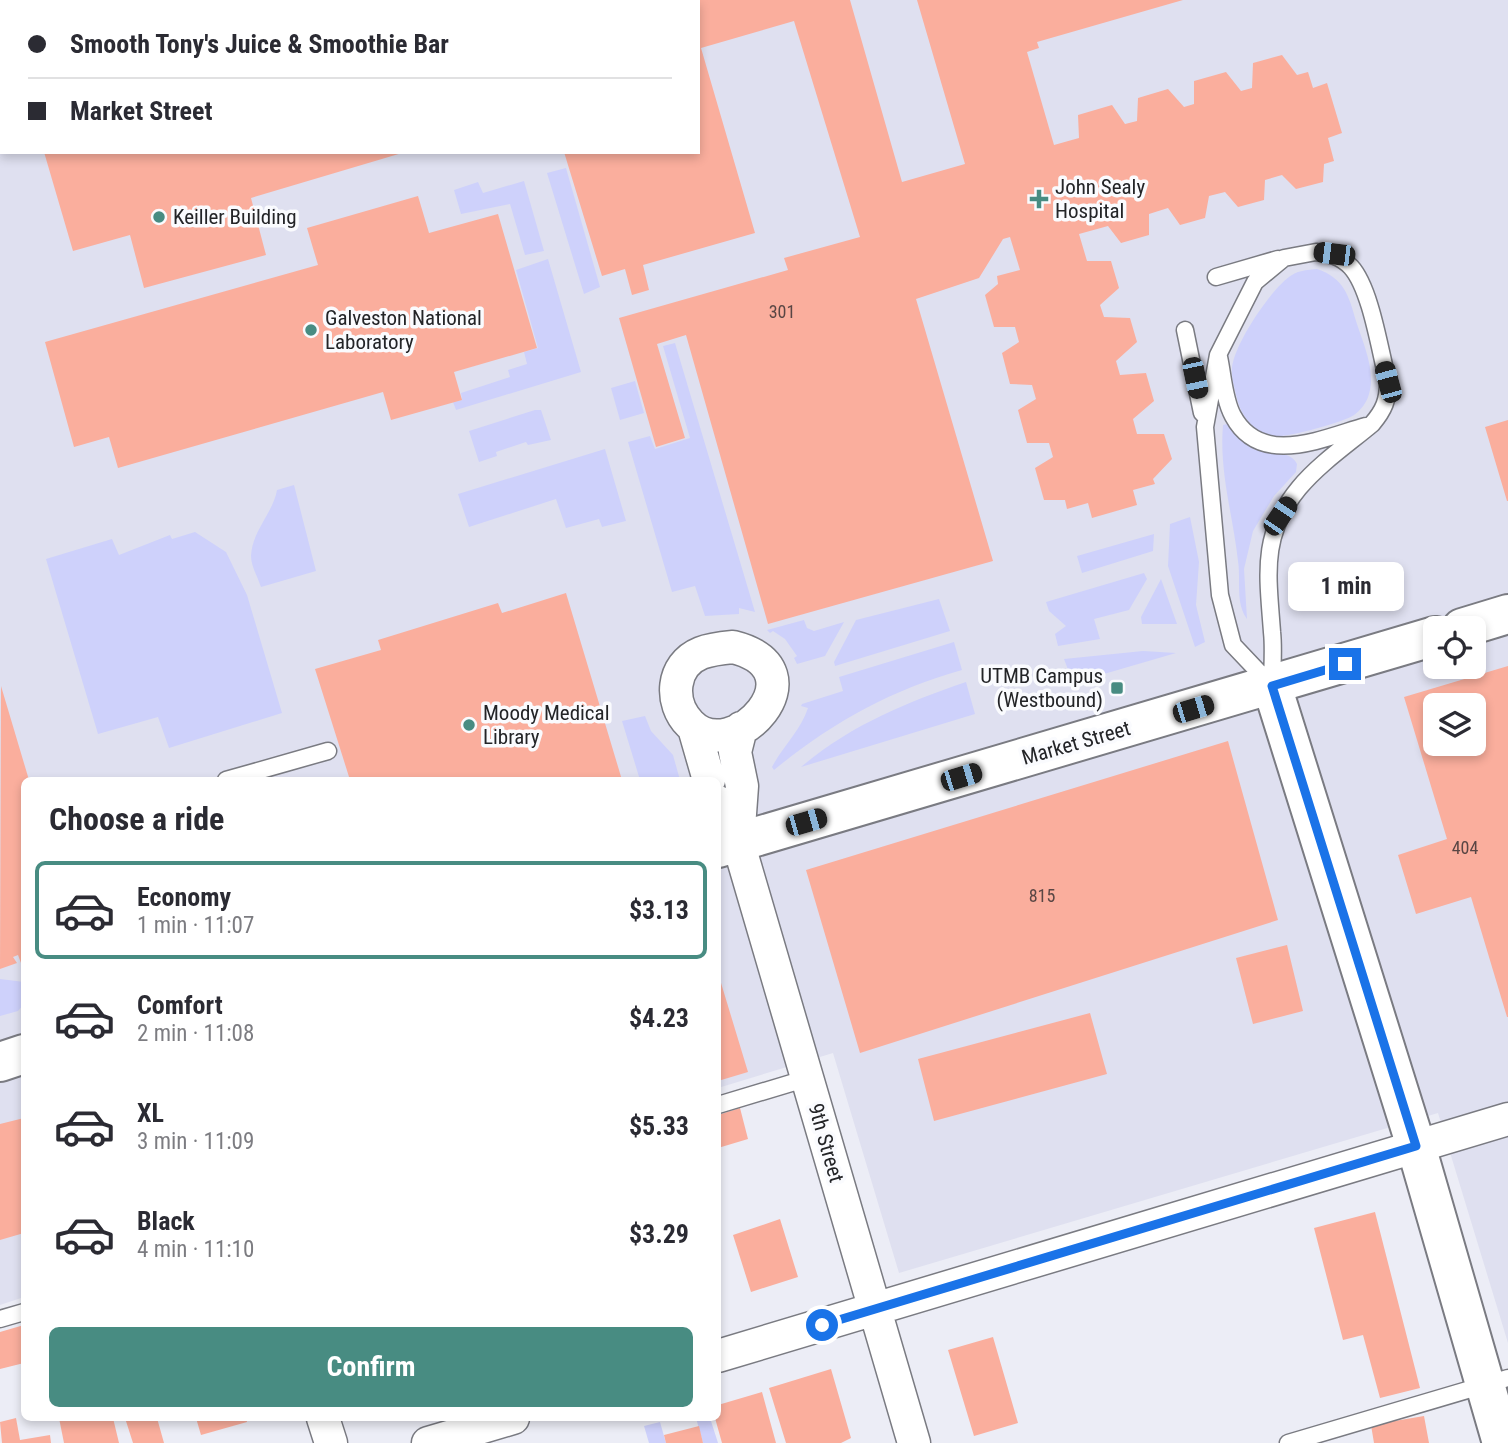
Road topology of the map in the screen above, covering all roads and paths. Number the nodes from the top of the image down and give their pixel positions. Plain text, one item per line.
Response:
1 (1284, 258) junction
2 (1216, 277) dead end
3 (1185, 330) dead end
4 (1218, 355) junction
5 (1372, 424) junction
6 (1205, 427) junction
7 (1508, 614) edge
8 (1486, 621) edge
9 (1423, 640) edge
10 (1272, 686) junction
11 (694, 728) junction
12 (741, 728) junction
13 (328, 751) dead end
14 (237, 777) edge
15 (708, 777) edge
16 (721, 816) edge
17 (728, 845) edge
18 (21, 1056) edge
19 (0, 1062) edge
20 (808, 1078) junction
21 (721, 1104) edge
22 (1508, 1119) edge
23 (1416, 1146) junction
24 (874, 1310) junction
25 (21, 1313) edge
26 (0, 1319) edge
27 (721, 1355) edge
28 (1496, 1381) edge
29 (324, 1421) edge
30 (503, 1421) edge
31 (331, 1443) edge
32 (428, 1443) edge
33 (914, 1443) edge
34 (1288, 1443) edge
35 (1502, 1443) edge

1 - 2 lane
1 - 4 lane
1 - 5 lane
3 - 6 lane
4 - 5 lane
4 - 6 lane
5 - 10 lane
6 - 10 lane
7 - 8 main road
9 - 10 main road, Market Street
10 - 17 main road, Market Street
10 - 23 main road
11 - 12 street
11 - 12 street
11 - 15 street
12 - 17 street, 9th Street
13 - 14 lane
16 - 17 street, 9th Street
17 - 20 street, 9th Street
18 - 19 main road
20 - 21 lane
20 - 24 street, 9th Street
22 - 23 street
23 - 24 street
23 - 28 main road
24 - 27 street
24 - 33 street, 9th Street
25 - 26 lane
28 - 34 lane
28 - 35 main road
29 - 31 street
30 - 32 street

